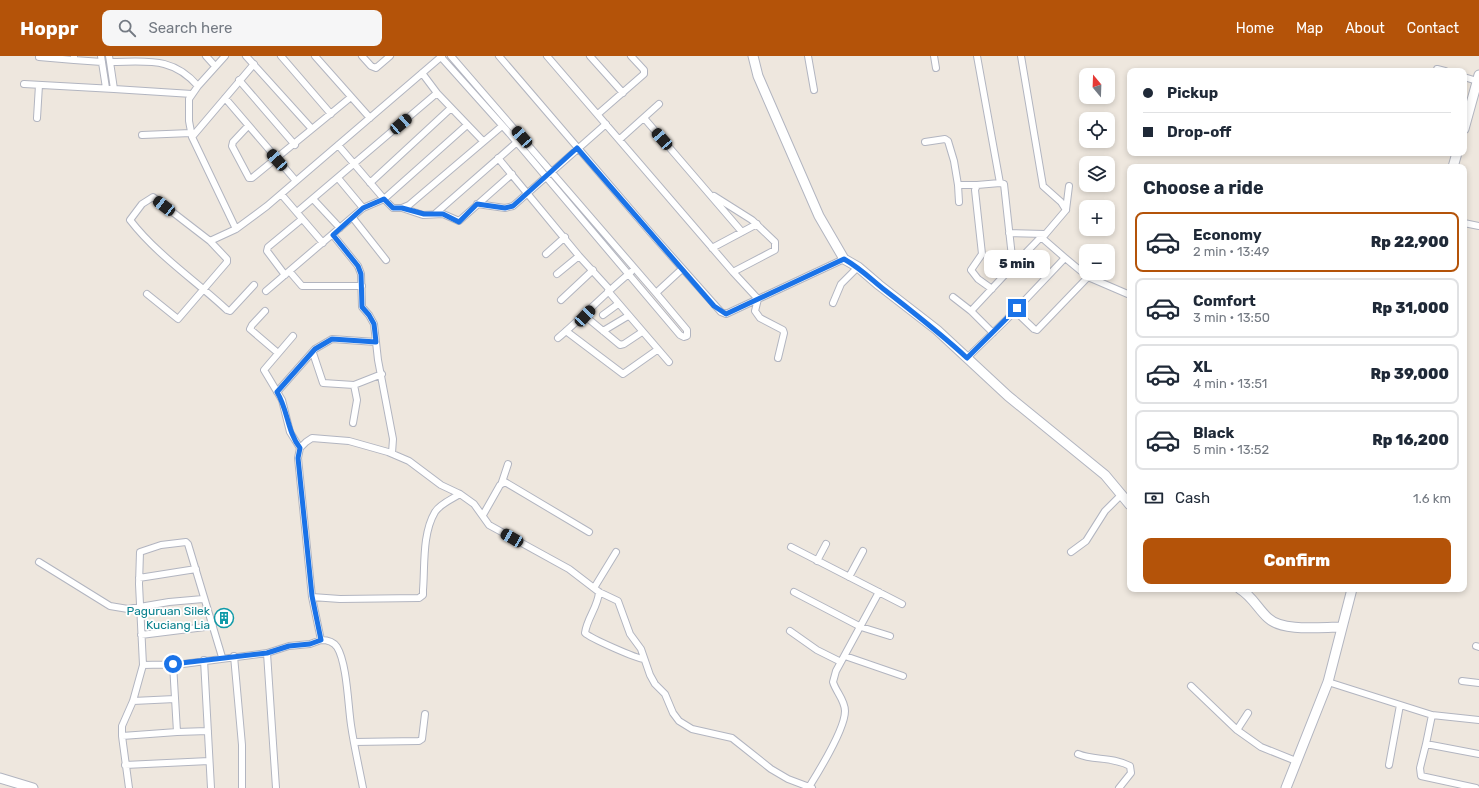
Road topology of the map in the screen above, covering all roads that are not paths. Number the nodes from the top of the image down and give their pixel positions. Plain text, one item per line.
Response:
1 (162, 56) edge
2 (206, 56) edge
3 (225, 56) edge
4 (246, 56) edge
5 (281, 56) edge
6 (315, 56) edge
7 (362, 56) edge
8 (390, 56) edge
9 (441, 56) edge
10 (451, 56) edge
11 (498, 56) edge
12 (547, 56) edge
13 (590, 56) edge
14 (632, 56) edge
15 (753, 56) edge
16 (808, 56) edge
17 (934, 56) edge
18 (978, 56) edge
19 (1021, 56) edge
20 (39, 57) edge
21 (74, 58) edge
22 (101, 59) edge
23 (110, 59) edge
24 (134, 59) edge
25 (163, 63) junction
26 (254, 64) junction
27 (215, 66) junction
28 (936, 68) dead end
29 (422, 73) junction
30 (1467, 77) edge
31 (1478, 78) edge
32 (239, 80) junction
33 (24, 84) dead end
34 (39, 85) junction
35 (198, 86) junction
36 (106, 88) junction
37 (114, 89) junction
38 (814, 90) dead end
39 (436, 93) junction
40 (623, 93) junction
41 (192, 94) junction
42 (351, 97) junction
43 (225, 98) junction
44 (659, 104) dead end
45 (451, 108) junction
46 (331, 114) junction
47 (598, 114) junction
48 (37, 118) dead end
49 (370, 118) junction
50 (644, 118) junction
51 (1467, 118) edge
52 (606, 124) junction
53 (467, 125) junction
54 (248, 126) junction
55 (502, 126) junction
56 (312, 129) junction
57 (142, 135) dead end
58 (192, 135) junction
59 (620, 139) junction
60 (483, 141) junction
61 (517, 142) junction
62 (925, 142) dead end
63 (295, 145) junction
64 (338, 145) junction
65 (577, 148) junction
66 (498, 158) junction
67 (277, 160) junction
68 (353, 164) junction
69 (552, 172) junction
70 (512, 174) junction
71 (546, 177) junction
72 (338, 178) junction
73 (296, 181) junction
74 (370, 183) junction
75 (1000, 183) junction
76 (958, 185) junction
77 (977, 185) junction
78 (1069, 186) dead end
79 (528, 192) junction
80 (708, 192) junction
81 (281, 194) junction
82 (313, 199) junction
83 (384, 199) junction
84 (959, 202) dead end
85 (477, 204) junction
86 (363, 208) junction
87 (402, 208) junction
88 (1066, 210) junction
89 (297, 212) junction
90 (436, 213) junction
91 (353, 218) junction
92 (302, 219) junction
93 (757, 224) junction
94 (1467, 224) edge
95 (1479, 226) edge
96 (340, 228) junction
97 (236, 229) junction
98 (742, 232) junction
99 (1009, 233) junction
100 (333, 235) junction
101 (1044, 235) junction
102 (565, 237) junction
103 (210, 241) junction
104 (323, 243) junction
105 (712, 248) junction
106 (546, 254) dead end
107 (579, 256) junction
108 (1064, 257) junction
109 (844, 259) junction
110 (386, 260) dead end
111 (1013, 266) junction
112 (858, 267) junction
113 (635, 269) junction
114 (682, 269) junction
115 (593, 270) junction
116 (1079, 270) edge
117 (733, 272) junction
118 (288, 274) junction
119 (557, 274) dead end
120 (628, 274) junction
121 (1085, 280) edge
122 (1095, 280) edge
123 (254, 284) dead end
124 (362, 286) junction
125 (204, 288) junction
126 (992, 288) junction
127 (266, 290) dead end
128 (609, 290) junction
129 (656, 293) junction
130 (147, 294) dead end
131 (1127, 294) edge
132 (952, 297) dead end
133 (758, 298) junction
134 (561, 300) dead end
135 (833, 302) dead end
136 (618, 304) junction
137 (265, 311) dead end
138 (971, 311) junction
139 (1015, 311) junction
140 (603, 315) dead end
141 (585, 316) junction
142 (628, 316) junction
143 (566, 331) junction
144 (603, 331) junction
145 (642, 332) junction
146 (993, 333) junction
147 (293, 336) dead end
148 (558, 338) dead end
149 (376, 342) junction
150 (657, 350) junction
151 (278, 353) junction
152 (313, 353) junction
153 (778, 358) dead end
154 (967, 358) junction
155 (669, 362) dead end
156 (382, 374) junction
157 (354, 386) junction
158 (277, 392) junction
159 (353, 422) dead end
160 (300, 448) junction
161 (392, 453) junction
162 (508, 464) dead end
163 (502, 482) junction
164 (460, 494) junction
165 (1122, 494) junction
166 (1127, 501) edge
167 (483, 515) junction
168 (589, 532) dead end
169 (826, 544) dead end
170 (791, 547) dead end
171 (863, 551) dead end
172 (616, 552) dead end
173 (1071, 552) dead end
174 (817, 561) junction
175 (39, 562) dead end
176 (196, 569) junction
177 (849, 577) junction
178 (139, 578) junction
179 (597, 590) junction
180 (794, 592) dead end
181 (880, 592) junction
182 (1245, 592) edge
183 (1351, 592) edge
184 (312, 596) junction
185 (203, 599) junction
186 (902, 604) dead end
187 (140, 607) junction
188 (213, 626) junction
189 (861, 627) junction
190 (1341, 627) junction
191 (790, 630) dead end
192 (141, 635) junction
193 (890, 636) dead end
194 (321, 640) junction
195 (267, 653) junction
196 (234, 656) junction
197 (845, 656) junction
198 (222, 657) junction
199 (644, 658) junction
200 (204, 660) junction
201 (841, 662) junction
202 (173, 664) junction
203 (143, 665) junction
204 (903, 676) dead end
205 (1462, 681) dead end
206 (1328, 682) junction
207 (1479, 683) edge
208 (1192, 686) dead end
209 (175, 699) junction
210 (133, 701) junction
211 (1400, 705) junction
212 (1248, 713) dead end
213 (425, 714) dead end
214 (1432, 715) junction
215 (1479, 720) edge
216 (1237, 730) junction
217 (208, 731) junction
218 (177, 732) junction
219 (122, 736) junction
220 (354, 742) junction
221 (1426, 744) junction
222 (1078, 754) dead end
223 (1479, 754) edge
224 (209, 761) junction
225 (1296, 761) junction
226 (125, 765) junction
227 (1390, 766) dead end
228 (0, 778) edge
229 (1458, 786) edge
230 (33, 788) edge
231 (129, 788) edge
232 (211, 788) edge
233 (242, 788) edge
234 (276, 788) edge
235 (362, 788) edge
236 (811, 788) edge
237 (1119, 788) edge
238 (1286, 788) edge
239 (1476, 788) edge

1 - 25 street
2 - 27 street
3 - 27 street
4 - 26 street
5 - 46 street
6 - 42 street
7 - 8 street
9 - 29 street
9 - 55 street
10 - 69 street
11 - 65 street
12 - 47 street
13 - 40 street
14 - 40 street
15 - 109 street
16 - 38 street
17 - 28 street
18 - 75 street
19 - 88 street
20 - 21 street
21 - 22 street
22 - 36 street
23 - 24 street
23 - 37 street
24 - 25 street
25 - 35 street
26 - 32 street
26 - 56 street
27 - 35 street
29 - 39 street
29 - 49 street
30 - 31 street
31 - 51 street
32 - 43 street
32 - 63 street
33 - 34 street
34 - 36 street
34 - 48 street
35 - 41 street
36 - 37 street
37 - 41 street
39 - 45 street
39 - 68 street
40 - 47 street
41 - 58 street
42 - 46 street
42 - 49 street
43 - 54 street
43 - 58 street
44 - 50 street
45 - 53 street
45 - 74 street
46 - 56 street
47 - 52 street
49 - 64 street
50 - 59 street
50 - 80 street
52 - 59 street
52 - 65 street
53 - 60 street
53 - 83 street
54 - 67 street
54 - 67 street
55 - 60 street
55 - 61 street
56 - 63 street
57 - 58 street
58 - 97 street
59 - 105 street
60 - 87 street
61 - 66 street
61 - 71 street
62 - 76 street
63 - 67 street
64 - 68 street
64 - 73 street
65 - 69 street
65 - 114 street
66 - 70 street
66 - 90 street
67 - 73 street
68 - 72 street
68 - 74 street
69 - 71 street
69 - 113 street
70 - 79 street
70 - 85 street
71 - 79 street
71 - 120 street
72 - 82 street
72 - 86 street
73 - 81 street
74 - 83 street
75 - 77 street
75 - 99 street
76 - 77 street
76 - 84 street
77 - 126 street
78 - 88 street
79 - 85 street
79 - 102 street
80 - 93 street
80 - 98 street
81 - 89 street
81 - 97 street
82 - 89 street
82 - 96 street
83 - 86 street
83 - 87 street
85 - 90 street
86 - 91 street
87 - 90 street
88 - 101 street
89 - 92 street
91 - 96 street
91 - 110 street
92 - 104 street
92 - 118 street
93 - 98 street
93 - 117 street
94 - 95 street
96 - 100 street
97 - 103 street
98 - 105 street
99 - 101 street
99 - 111 street
100 - 104 street
100 - 124 street
101 - 108 street
101 - 111 street
102 - 106 street
102 - 107 street
103 - 125 street
103 - 125 street
104 - 118 street
105 - 117 street
107 - 115 street
107 - 119 street
108 - 116 street
108 - 139 street
109 - 112 street
109 - 133 street
111 - 126 street
112 - 135 street
112 - 154 street
113 - 120 street
113 - 129 street
114 - 129 street
114 - 133 street
115 - 128 street
115 - 134 street
117 - 133 street
118 - 124 street
118 - 127 street
120 - 128 street
120 - 129 street
121 - 139 street
122 - 131 street
123 - 125 street
124 - 149 street
125 - 130 street
126 - 138 street
128 - 136 street
128 - 141 street
132 - 138 street
133 - 153 street
136 - 140 street
136 - 142 street
137 - 151 street
138 - 146 street
139 - 146 street
141 - 143 street
141 - 144 street
142 - 144 street
142 - 145 street
143 - 148 street
143 - 150 street
144 - 145 street
145 - 150 street
146 - 154 street
147 - 151 street
149 - 152 street
149 - 156 street
150 - 155 street
151 - 158 street
152 - 157 street
152 - 158 street
154 - 165 street
156 - 157 street
156 - 161 street
157 - 159 street
158 - 160 street
160 - 161 street
160 - 184 street
161 - 164 street
162 - 163 street
163 - 167 street
163 - 168 street
164 - 167 street
164 - 184 street
165 - 166 street
165 - 173 street
167 - 179 street
169 - 174 street
170 - 174 street
171 - 177 street
172 - 179 street
174 - 177 street
175 - 187 street
176 - 178 street
176 - 178 street
176 - 185 street
177 - 181 street
178 - 187 street
179 - 199 street
179 - 199 street
180 - 189 street
181 - 186 street
181 - 189 street
182 - 190 street
183 - 190 street
184 - 194 street
185 - 187 street
185 - 188 street
187 - 192 street
188 - 192 street
188 - 198 street
189 - 193 street
189 - 197 street
190 - 206 street
191 - 201 street
192 - 203 street
194 - 195 street
194 - 220 street
195 - 196 street
195 - 234 street
196 - 198 street
196 - 233 street
197 - 201 street
197 - 204 street
198 - 200 street
199 - 236 street
200 - 202 street
200 - 217 street
201 - 236 street
202 - 203 street
202 - 209 street
203 - 210 street
205 - 207 street
206 - 211 street
206 - 225 street
208 - 216 street
209 - 210 street
209 - 218 street
210 - 219 street
211 - 214 street
211 - 227 street
212 - 216 street
213 - 220 street
214 - 215 street
214 - 221 street
216 - 225 street
217 - 218 street
217 - 224 street
218 - 219 street
219 - 226 street
220 - 235 street
221 - 223 street
221 - 229 street
222 - 237 street
224 - 226 street
224 - 232 street
225 - 238 street
226 - 231 street
228 - 230 street
229 - 239 street

